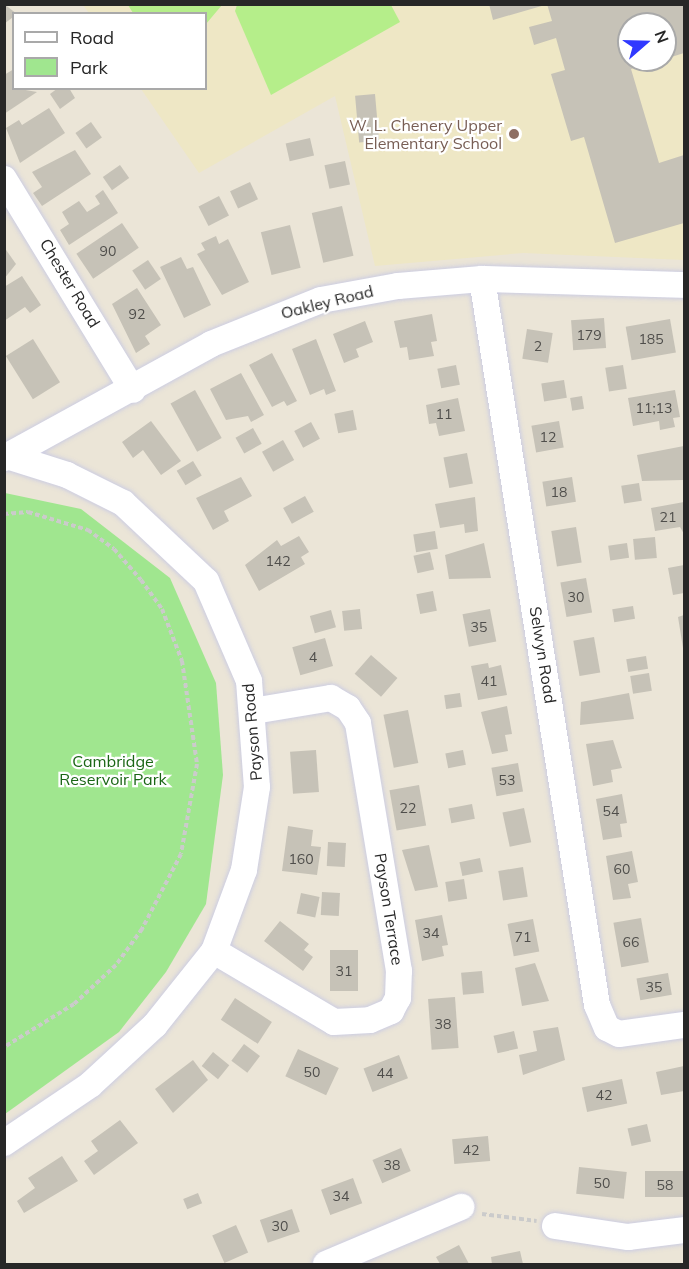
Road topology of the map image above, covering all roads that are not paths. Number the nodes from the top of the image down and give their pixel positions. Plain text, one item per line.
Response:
1 (4, 179) edge
2 (482, 279) junction
3 (684, 285) edge
4 (133, 390) junction
5 (6, 456) edge
6 (254, 711) junction
7 (214, 951) junction
8 (684, 1025) edge
9 (4, 1143) edge
10 (461, 1208) road end
11 (555, 1226) road end
12 (684, 1230) edge
13 (326, 1264) edge

1 - 4 street, Chester Road
2 - 3 street, Oakley Road
2 - 4 street, Oakley Road
2 - 8 street, Selwyn Road
4 - 5 street, Oakley Road
5 - 6 street, Payson Road
6 - 7 street, Payson Road
6 - 7 street, Payson Terrace
7 - 9 street, Payson Road
10 - 13 street
11 - 12 street

